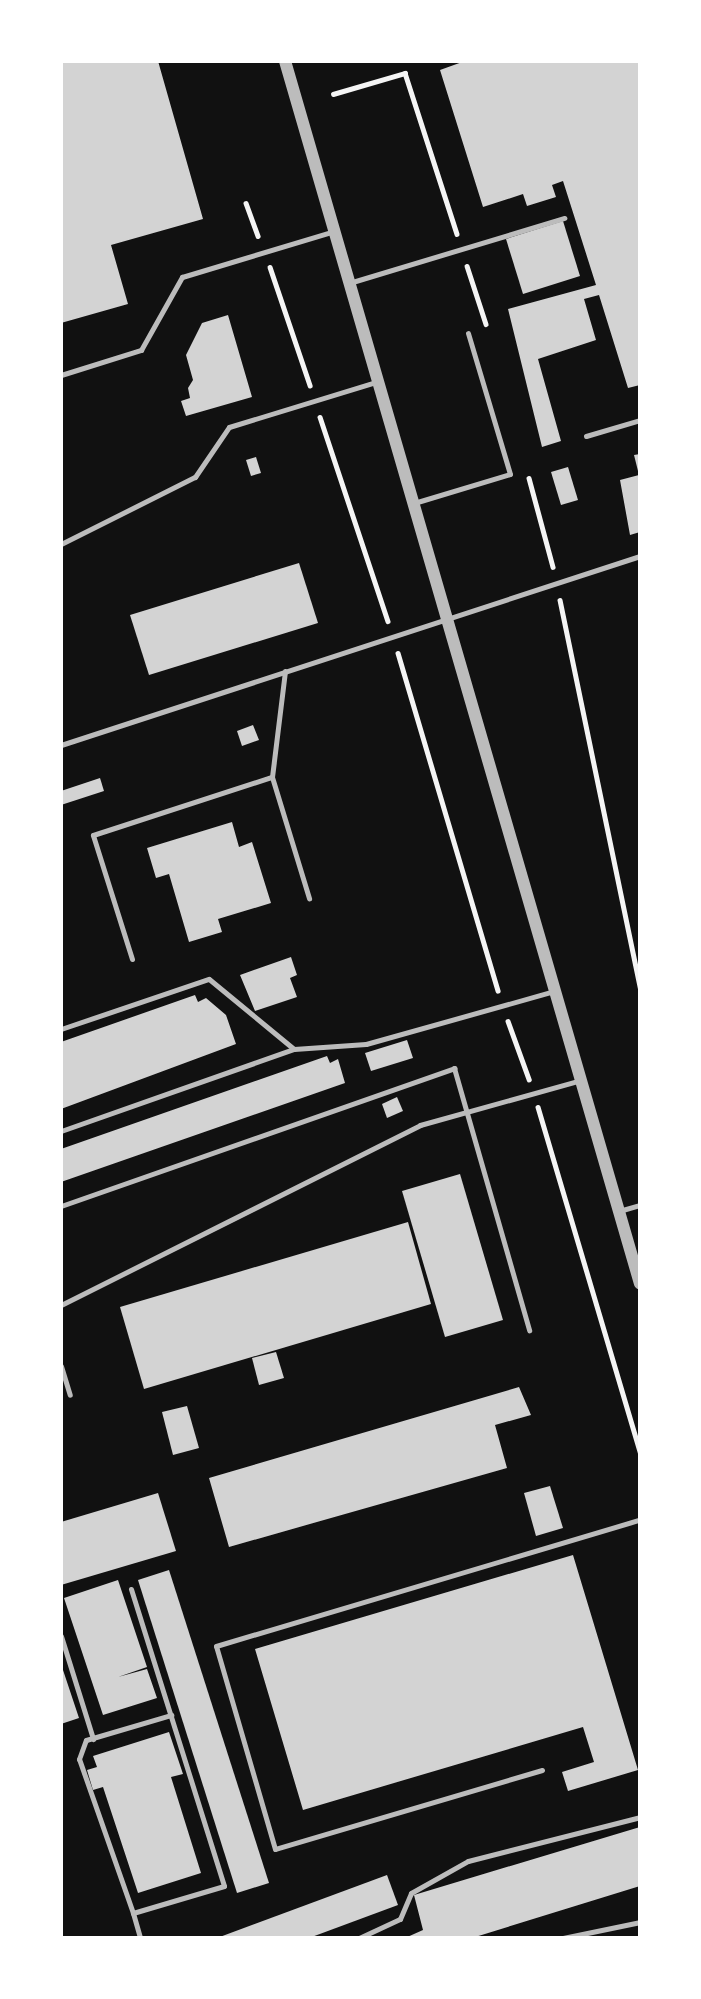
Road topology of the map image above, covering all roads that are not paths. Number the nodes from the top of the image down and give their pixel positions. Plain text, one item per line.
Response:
1 (285, 61) edge
2 (564, 218) dead end
3 (335, 231) junction
4 (349, 283) junction
5 (468, 333) dead end
6 (61, 375) edge
7 (378, 381) junction
8 (640, 421) edge
9 (586, 436) dead end
10 (414, 503) junction
11 (61, 544) edge
12 (640, 556) edge
13 (448, 618) junction
14 (285, 671) junction
15 (61, 745) edge
16 (272, 777) junction
17 (309, 898) dead end
18 (132, 960) dead end
19 (555, 991) junction
20 (61, 1029) edge
21 (294, 1049) junction
22 (581, 1080) junction
23 (467, 1112) junction
24 (61, 1131) edge
25 (640, 1205) edge
26 (61, 1206) edge
27 (619, 1211) junction
28 (640, 1284) edge
29 (61, 1305) edge
30 (529, 1330) dead end
31 (61, 1366) edge
32 (70, 1395) dead end
33 (640, 1520) edge
34 (131, 1589) dead end
35 (61, 1636) edge
36 (171, 1715) junction
37 (93, 1739) junction
38 (542, 1770) dead end
39 (640, 1818) edge
40 (133, 1913) junction
41 (640, 1922) edge
42 (140, 1938) edge
43 (359, 1938) edge
44 (563, 1938) edge

1 - 3 street
2 - 4 lane
3 - 4 street
3 - 6 lane
4 - 7 street
5 - 10 lane
7 - 10 street
7 - 11 lane
8 - 9 lane
10 - 13 street
12 - 13 lane
13 - 14 lane
13 - 19 street
14 - 15 lane
14 - 16 lane
16 - 17 lane
16 - 18 lane
19 - 21 lane
19 - 22 street
20 - 21 lane
21 - 24 lane
22 - 23 lane
22 - 27 street
23 - 26 lane
23 - 29 lane
23 - 30 lane
25 - 27 lane
27 - 28 street
31 - 32 lane
33 - 38 lane
34 - 36 lane
35 - 37 lane
36 - 37 lane
36 - 40 lane
37 - 40 lane
39 - 43 lane
40 - 42 lane
41 - 44 lane

